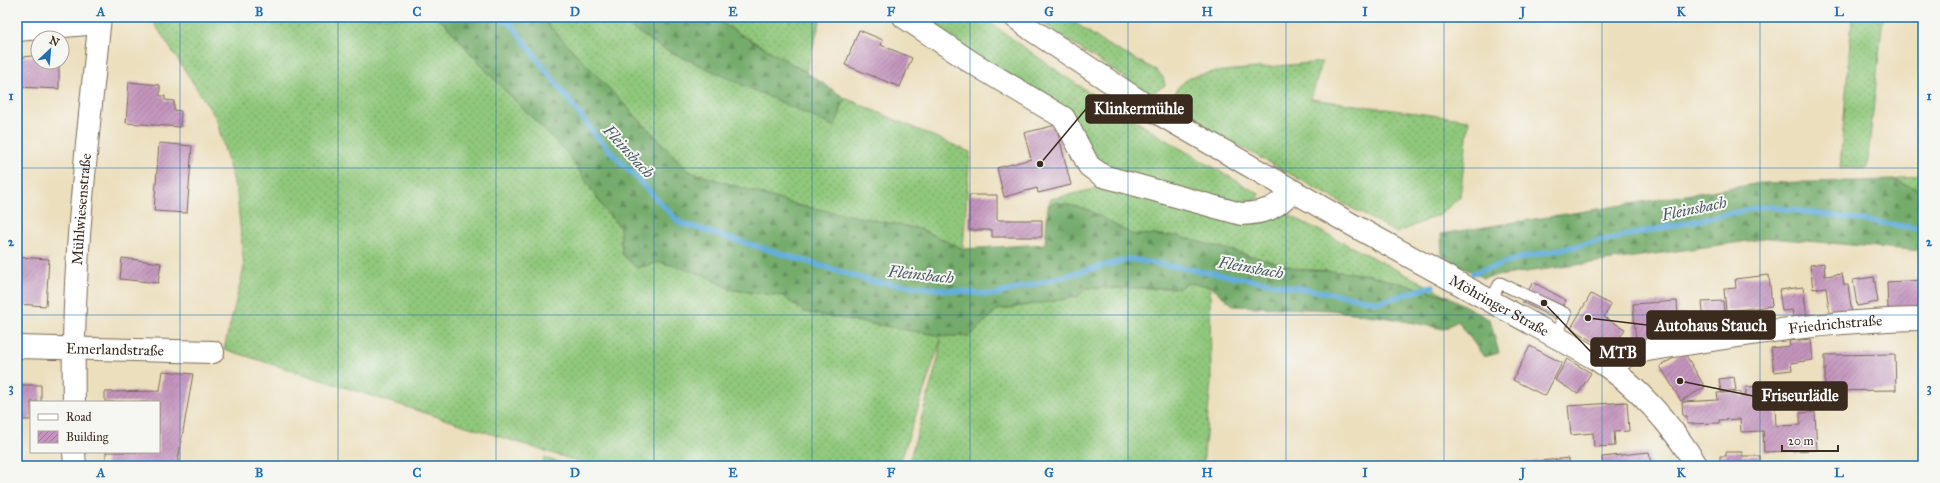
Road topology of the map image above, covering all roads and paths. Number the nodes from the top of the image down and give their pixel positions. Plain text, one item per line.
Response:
1 (904, 17) edge
2 (1015, 17) edge
3 (100, 20) edge
4 (17, 30) edge
5 (1292, 191) junction
6 (1923, 319) edge
7 (17, 347) edge
8 (73, 349) junction
9 (213, 352) dead end
10 (1612, 369) junction
11 (74, 401) edge
12 (74, 453) edge
13 (75, 466) edge
14 (1698, 466) edge

1 - 5 street
2 - 5 street, Möhringer Straße
3 - 4 street
3 - 8 street, Mühlwiesenstraße
5 - 10 street, Möhringer Straße
6 - 10 street, Friedrichstraße
7 - 8 street, Emerlandstraße
8 - 9 street, Emerlandstraße
8 - 11 street, Mühlwiesenstraße
10 - 14 street, Möhringer Straße
12 - 13 street

